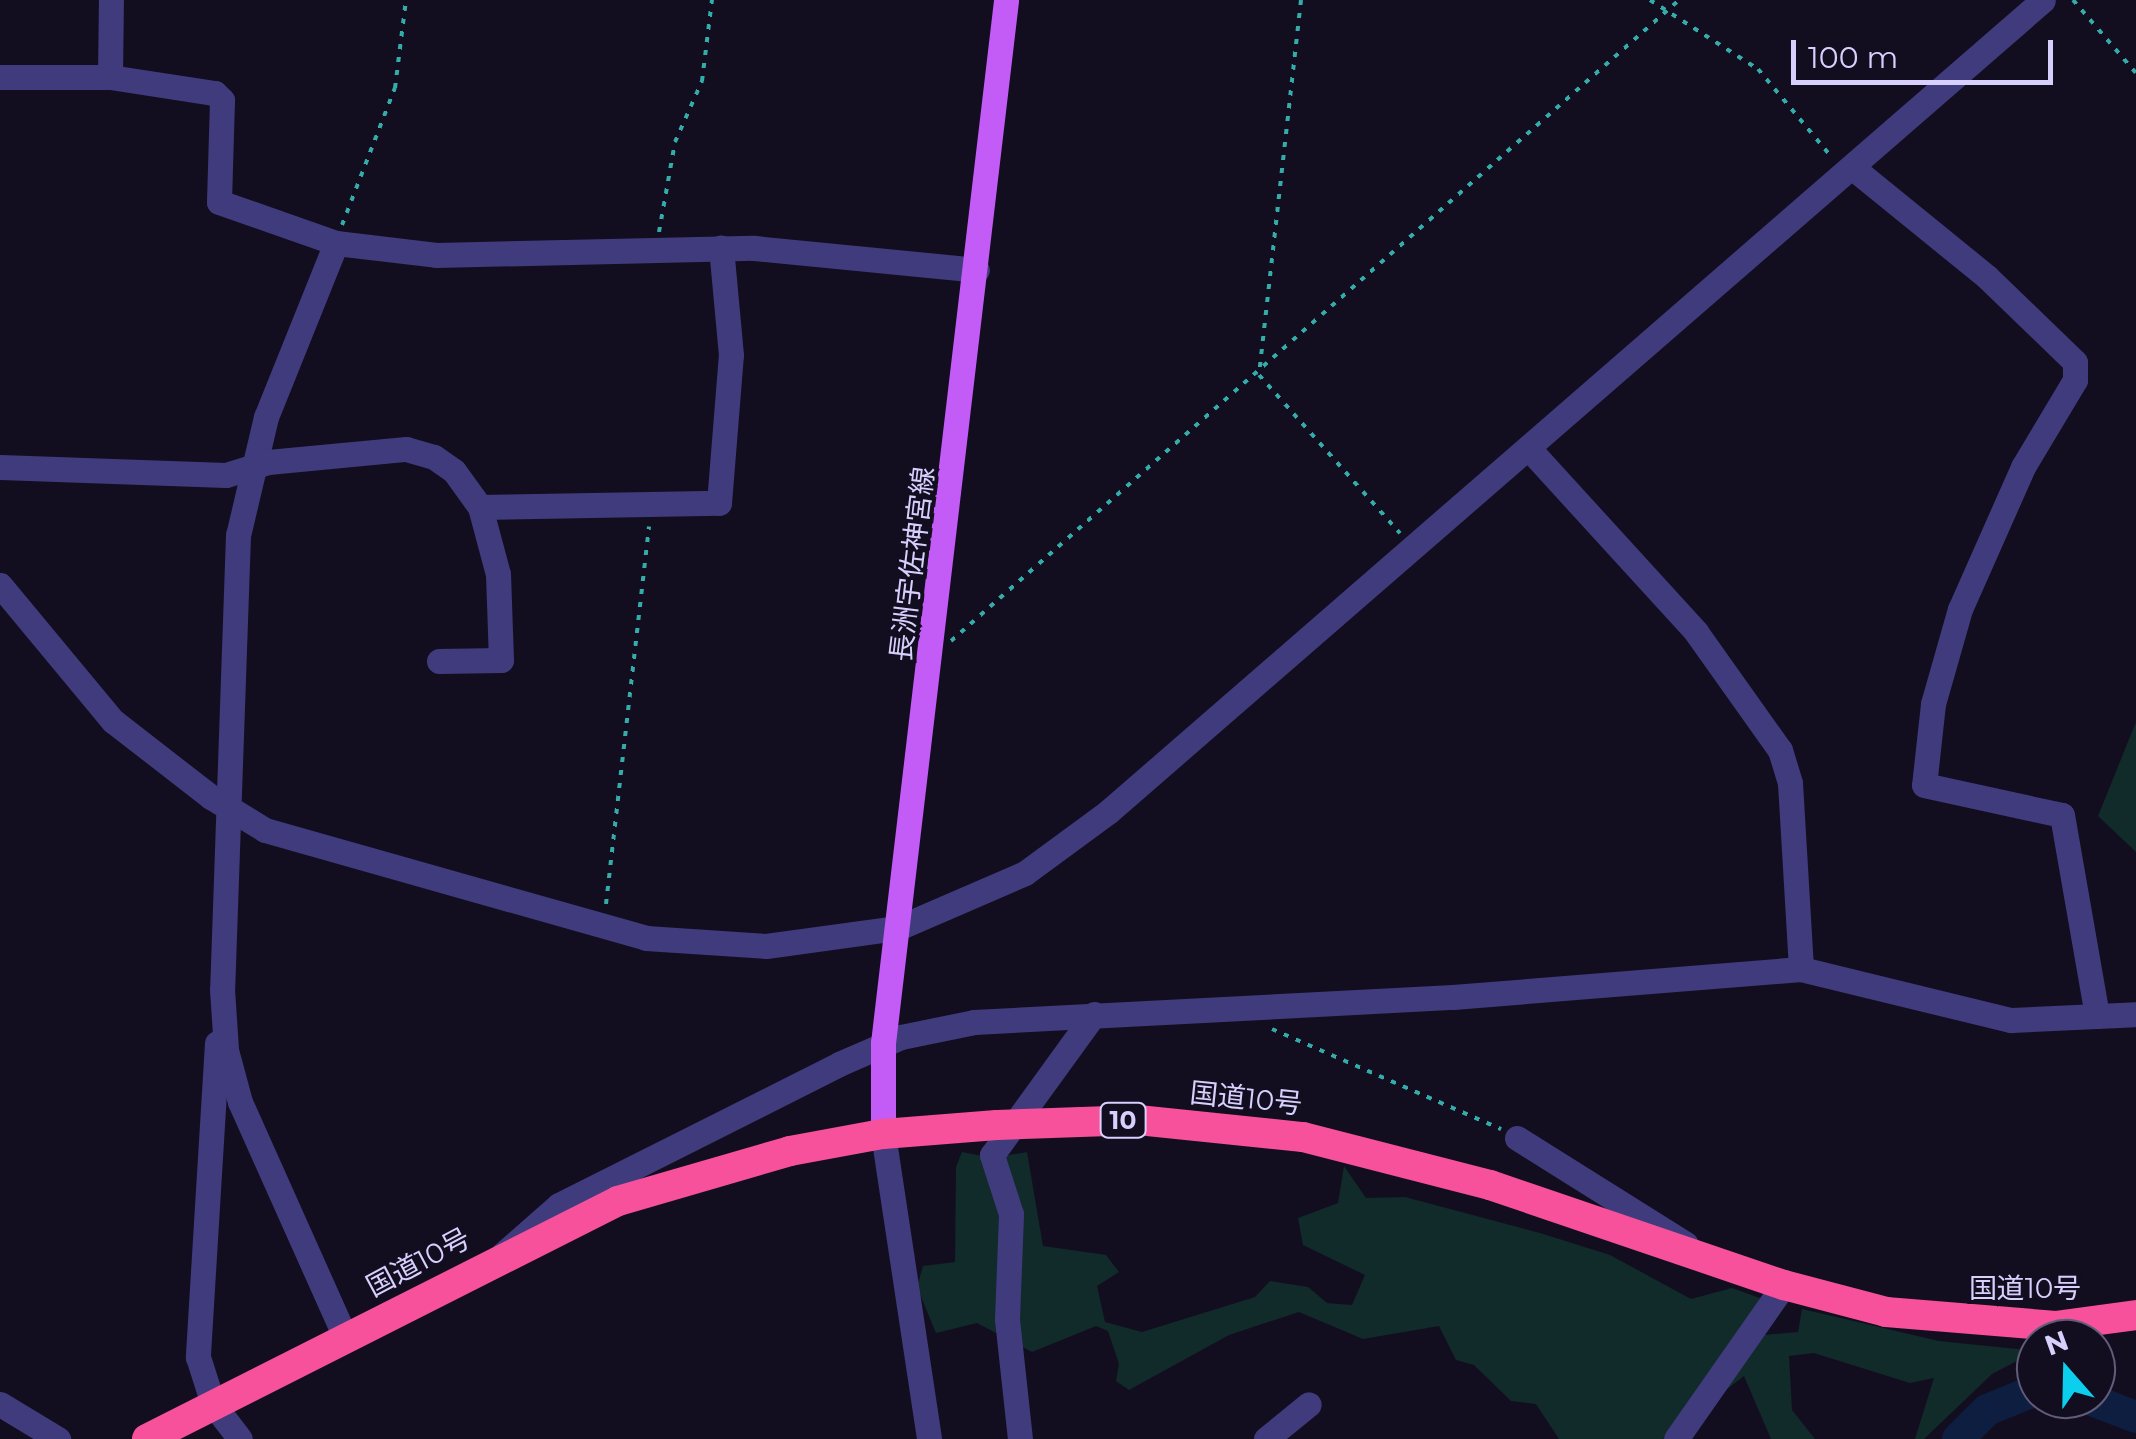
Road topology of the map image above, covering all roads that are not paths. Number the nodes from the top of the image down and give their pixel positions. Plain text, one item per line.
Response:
1 (111, 0) edge
2 (1006, 0) edge
3 (2043, 0) edge
4 (0, 77) edge
5 (110, 77) junction
6 (1848, 172) junction
7 (336, 243) junction
8 (721, 247) junction
9 (977, 270) junction
10 (1531, 450) junction
11 (253, 466) junction
12 (0, 467) edge
13 (480, 507) junction
14 (0, 585) edge
15 (12, 610) edge
16 (439, 661) dead end
17 (233, 813) junction
18 (898, 928) junction
19 (1800, 969) junction
20 (222, 989) junction
21 (2136, 1014) edge
22 (2097, 1016) junction
23 (1086, 1023) junction
24 (883, 1043) junction
25 (883, 1134) junction
26 (1517, 1138) road end
27 (503, 1254) junction
28 (1706, 1257) junction
29 (1784, 1285) junction
30 (2136, 1315) edge
31 (345, 1337) junction
32 (0, 1404) edge
33 (214, 1404) junction
34 (1309, 1404) dead end
35 (58, 1439) edge
36 (146, 1439) edge
37 (240, 1439) edge
38 (929, 1439) edge
39 (1020, 1439) edge
40 (1266, 1439) edge
41 (1676, 1439) edge

1 - 5 street
2 - 9 main road, 長洲宇佐神宮線
3 - 6 street
4 - 5 street
5 - 7 street
6 - 10 street
6 - 22 street
7 - 8 street
7 - 11 street
8 - 9 street
8 - 13 street
9 - 18 main road, 長洲宇佐神宮線
10 - 18 street
10 - 19 street
11 - 12 street
11 - 13 street
11 - 17 street
13 - 16 street
14 - 15 street
15 - 17 street
17 - 18 street
17 - 20 street
18 - 24 main road, 長洲宇佐神宮線
19 - 22 street
19 - 23 street
20 - 31 street
20 - 33 street
21 - 22 street
23 - 24 street
23 - 39 street
24 - 25 main road, 長洲宇佐神宮線
24 - 27 street
25 - 27 highway, 国道10号 / 10
25 - 28 highway, 国道10号 / 10
25 - 38 street
26 - 28 street
27 - 31 highway, 国道10号 / 10
28 - 29 highway, 国道10号 / 10
29 - 30 highway, 国道10号 / 10
29 - 41 street
31 - 33 highway, 国道10号 / 10
32 - 35 street
33 - 36 highway, 国道10号 / 10
33 - 37 street
34 - 40 street

